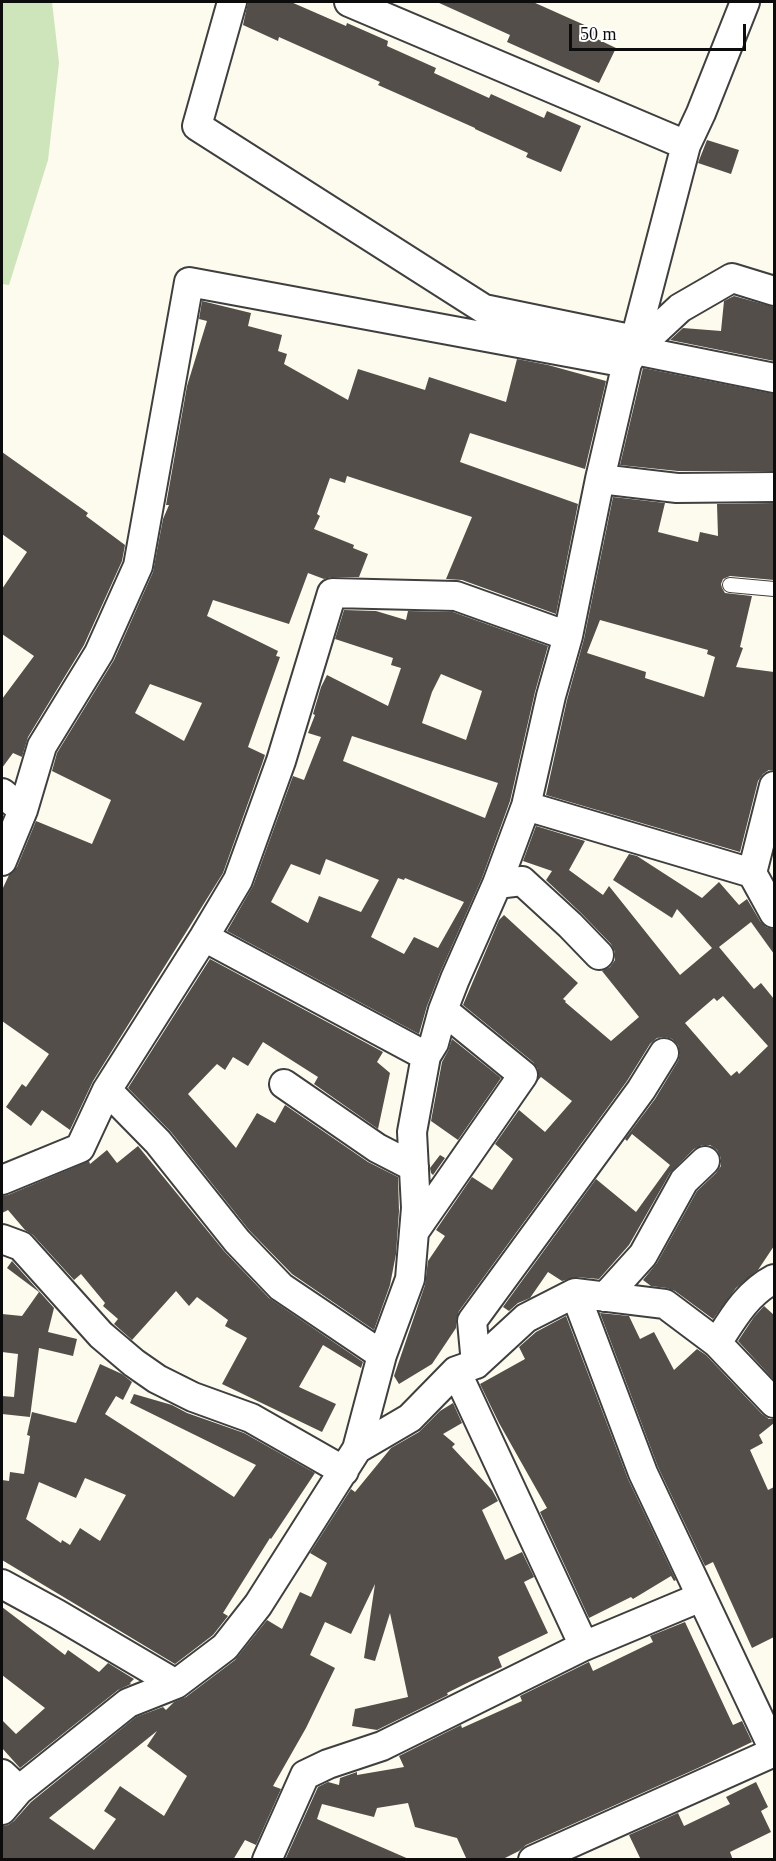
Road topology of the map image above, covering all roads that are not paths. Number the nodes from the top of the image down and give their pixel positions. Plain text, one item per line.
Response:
1 (232, 2) edge
2 (349, 2) edge
3 (745, 2) edge
4 (686, 145) junction
5 (774, 291) edge
6 (633, 351) junction
7 (774, 378) edge
8 (600, 479) junction
9 (774, 487) edge
10 (730, 585) dead end
11 (774, 589) edge
12 (568, 636) junction
13 (774, 786) edge
14 (2, 793) edge
15 (526, 806) junction
16 (23, 810) junction
17 (2, 861) edge
18 (752, 873) junction
19 (497, 884) junction
20 (774, 913) edge
21 (204, 937) junction
22 (599, 955) dead end
23 (443, 1010) junction
24 (664, 1053) dead end
25 (426, 1056) junction
26 (284, 1084) dead end
27 (107, 1090) junction
28 (705, 1161) dead end
29 (414, 1167) junction
30 (2, 1180) edge
31 (414, 1233) junction
32 (2, 1239) edge
33 (774, 1279) edge
34 (575, 1293) junction
35 (605, 1297) junction
36 (717, 1343) junction
37 (382, 1355) junction
38 (466, 1368) junction
39 (774, 1403) edge
40 (350, 1460) junction
41 (2, 1584) edge
42 (701, 1597) junction
43 (584, 1646) junction
44 (176, 1684) junction
45 (774, 1751) edge
46 (7, 1791) edge
47 (267, 1860) edge
48 (533, 1860) edge

1 - 6 street
2 - 4 street
3 - 4 street
4 - 6 street
5 - 6 street
6 - 7 street
6 - 8 street
6 - 16 street
8 - 9 street
8 - 12 street
10 - 11 lane
12 - 15 street
12 - 21 street
13 - 18 street
14 - 16 street
15 - 18 street
15 - 19 street
16 - 17 street
18 - 20 street
19 - 22 street
19 - 23 street
21 - 25 street
21 - 27 street
23 - 25 street
23 - 31 street
24 - 38 street
25 - 29 street
26 - 29 street
27 - 30 street
27 - 37 street
28 - 35 street
29 - 31 street
31 - 37 street
32 - 40 street
33 - 36 street
34 - 35 street
34 - 38 street
34 - 42 street
35 - 36 street
36 - 39 street
37 - 40 street
38 - 40 street
38 - 43 street
40 - 44 street
41 - 44 street
42 - 43 street
42 - 45 street
43 - 47 street
44 - 46 street
45 - 48 street

